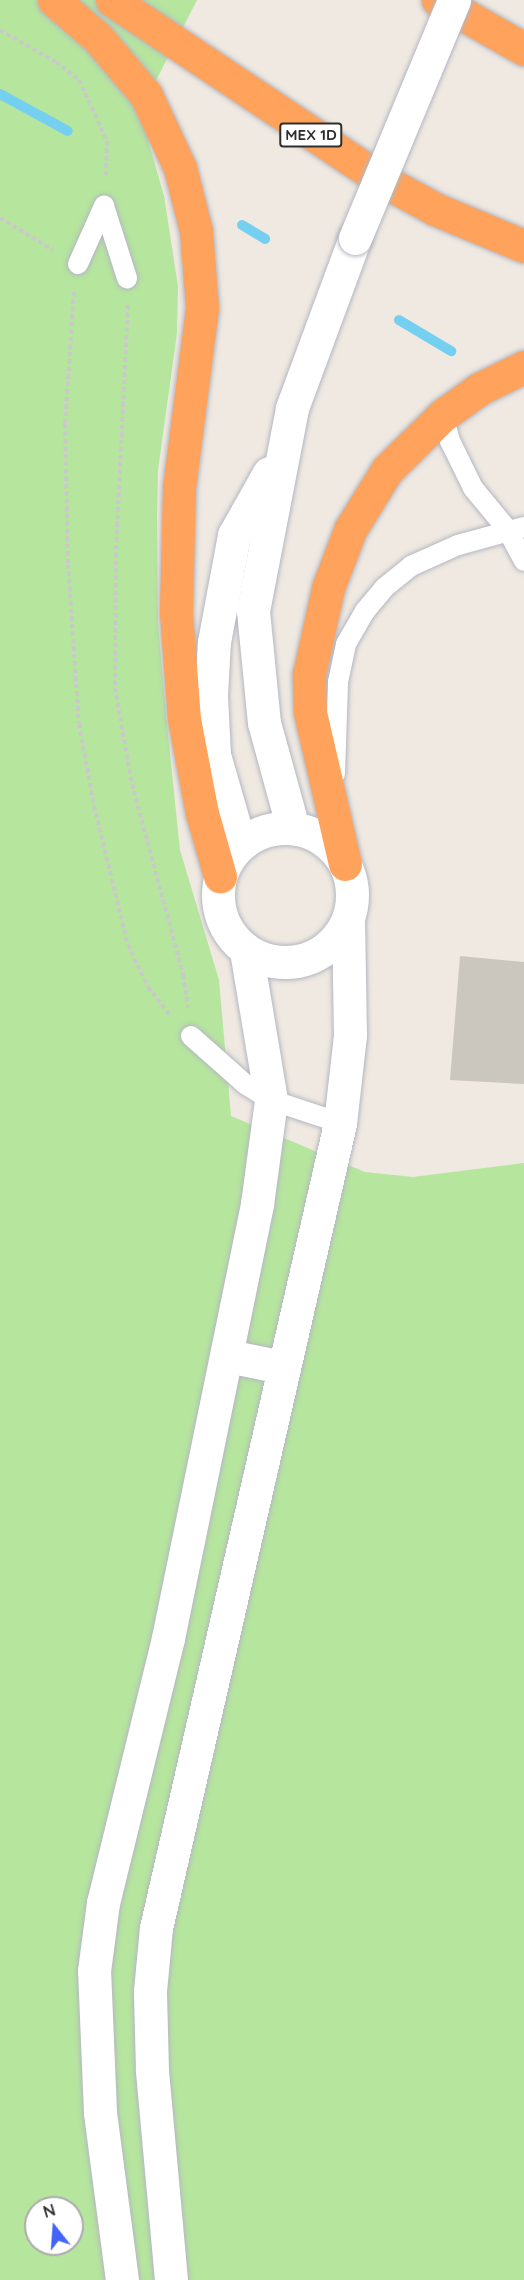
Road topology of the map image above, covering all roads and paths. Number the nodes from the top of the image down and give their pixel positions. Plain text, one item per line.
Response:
1 (54, 0) edge
2 (112, 0) edge
3 (438, 0) edge
4 (454, 0) edge
5 (0, 30) edge
6 (524, 49) edge
7 (104, 206) junction
8 (524, 246) edge
9 (78, 264) joint
10 (127, 278) joint
11 (524, 367) edge
12 (443, 415) junction
13 (282, 448) junction
14 (515, 528) edge
15 (524, 561) edge
16 (334, 816) junction
17 (293, 828) junction
18 (240, 845) junction
19 (345, 864) junction
20 (220, 876) junction
21 (348, 919) junction
22 (246, 950) junction
23 (190, 1036) junction
24 (271, 1100) junction
25 (340, 1123) junction
26 (228, 1356) junction
27 (282, 1367) junction
28 (122, 2280) edge
29 (171, 2280) edge

1 - 20 highway
2 - 8 highway, MEX 1D
3 - 6 highway
4 - 13 street, bridge
5 - 7 path
7 - 9 lane
7 - 10 lane
9 - 23 path
10 - 23 path
11 - 12 highway
12 - 14 lane
12 - 16 highway
13 - 17 street
13 - 18 street
14 - 15 lane
14 - 16 lane
16 - 19 highway
17 - 18 street
17 - 19 street
18 - 20 street
19 - 21 street
20 - 22 street
21 - 22 street
21 - 25 street
22 - 24 street
23 - 24 lane
24 - 25 lane
24 - 26 street
25 - 27 street
26 - 27 street
26 - 28 street
27 - 29 street

